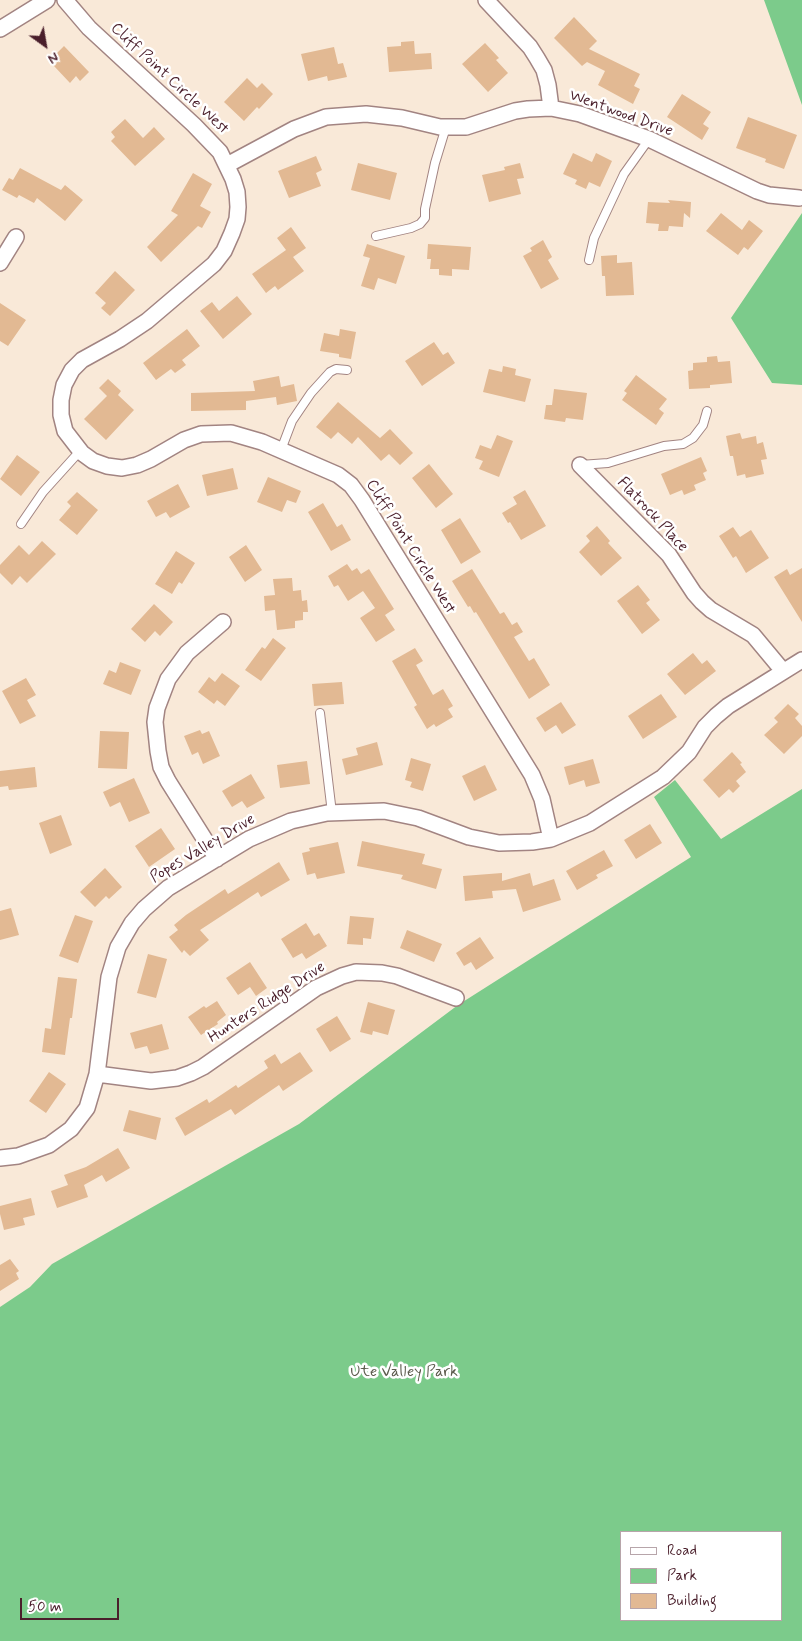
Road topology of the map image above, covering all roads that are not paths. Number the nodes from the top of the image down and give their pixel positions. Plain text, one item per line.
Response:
1 (47, 0) edge
2 (65, 0) edge
3 (486, 0) edge
4 (0, 28) edge
5 (551, 108) junction
6 (446, 127) junction
7 (649, 139) junction
8 (227, 165) junction
9 (799, 198) dead end
10 (16, 236) dead end
11 (376, 236) dead end
12 (589, 260) dead end
13 (0, 263) edge
14 (347, 370) dead end
15 (707, 411) dead end
16 (281, 450) junction
17 (80, 451) junction
18 (580, 464) joint
19 (21, 524) dead end
20 (223, 622) dead end
21 (802, 660) edge
22 (783, 672) junction
23 (320, 713) dead end
24 (332, 813) junction
25 (551, 839) junction
26 (217, 858) junction
27 (456, 998) dead end
28 (97, 1074) junction
29 (0, 1158) edge

1 - 4 street
2 - 8 street, Cliff Point Circle West
3 - 5 street
5 - 6 street, Wentwood Drive
5 - 7 street, Wentwood Drive
6 - 8 street, Wentwood Drive
6 - 11 lane
7 - 9 street, Wentwood Drive
7 - 12 lane
8 - 17 street, Cliff Point Circle West
10 - 13 street
14 - 16 lane
15 - 18 lane
16 - 17 street, Cliff Point Circle West
16 - 25 street, Cliff Point Circle West
17 - 19 lane
18 - 22 street, Flatrock Place
20 - 26 street
21 - 22 street, Popes Valley Drive
22 - 25 street, Popes Valley Drive
23 - 24 lane
24 - 25 street, Popes Valley Drive
24 - 26 street, Popes Valley Drive
26 - 28 street, Popes Valley Drive
27 - 28 street, Hunters Ridge Drive
28 - 29 street, Popes Valley Drive

